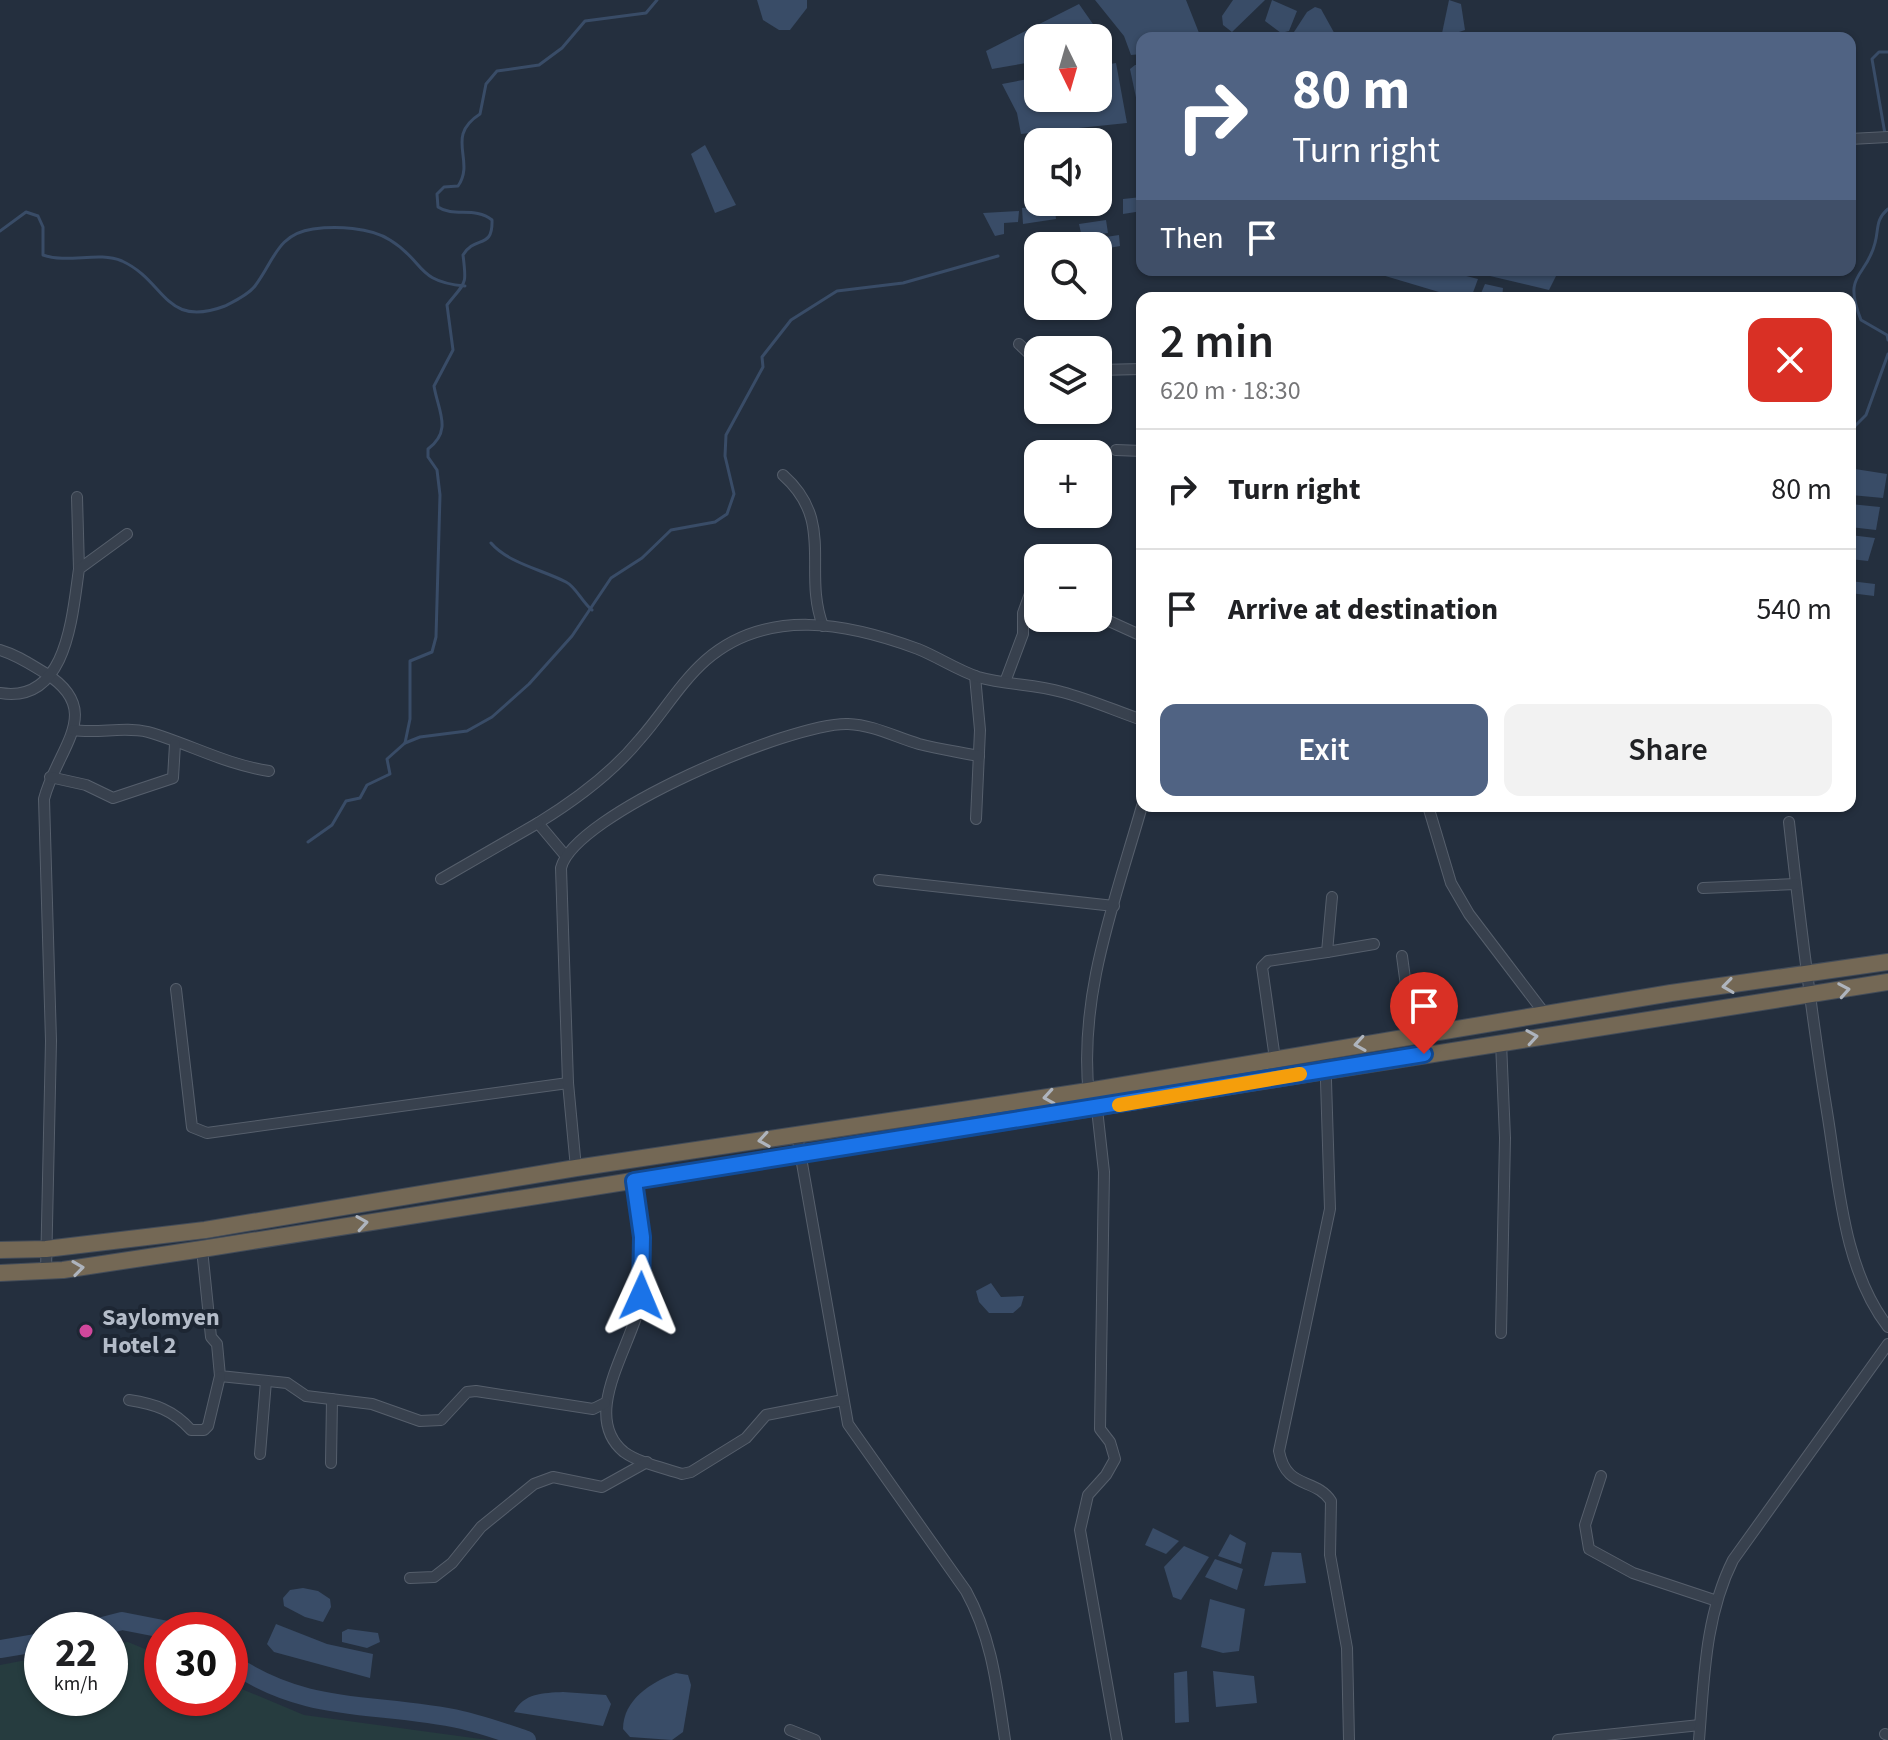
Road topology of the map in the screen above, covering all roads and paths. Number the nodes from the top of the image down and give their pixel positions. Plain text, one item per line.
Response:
1 (1884, 137) edge
2 (1856, 139) edge
3 (1019, 344) dead end
4 (1024, 349) edge
5 (1136, 369) edge
6 (1112, 370) edge
7 (1116, 450) dead end
8 (1136, 451) edge
9 (783, 475) dead end
10 (77, 497) dead end
11 (127, 534) dead end
12 (79, 569) junction
13 (1024, 622) edge
14 (1112, 622) edge
15 (823, 626) junction
16 (1136, 633) edge
17 (0, 650) edge
18 (975, 676) junction
19 (52, 677) junction
20 (1005, 682) junction
21 (0, 693) edge
22 (1136, 718) edge
23 (73, 730) junction
24 (175, 744) junction
25 (979, 756) junction
26 (269, 771) dead end
27 (50, 777) junction
28 (1140, 812) edge
29 (1430, 812) edge
30 (976, 819) dead end
31 (1789, 822) dead end
32 (538, 823) junction
33 (564, 854) junction
34 (441, 879) dead end
35 (879, 880) dead end
36 (1796, 884) junction
37 (1703, 888) dead end
38 (1332, 897) dead end
39 (1114, 906) junction
40 (1374, 944) dead end
41 (1327, 952) junction
42 (1402, 956) dead end
43 (1888, 962) edge
44 (1806, 975) junction
45 (1888, 982) edge
46 (176, 989) dead end
47 (1808, 996) junction
48 (1545, 1014) junction
49 (1422, 1035) junction
50 (1501, 1042) junction
51 (1325, 1049) junction
52 (1275, 1059) junction
53 (1326, 1069) junction
54 (568, 1083) junction
55 (1088, 1091) junction
56 (1094, 1110) junction
57 (797, 1135) junction
58 (800, 1153) junction
59 (576, 1168) junction
60 (634, 1181) junction
61 (314, 1211) junction
62 (316, 1230) junction
63 (46, 1249) junction
64 (202, 1249) junction
65 (0, 1250) edge
66 (46, 1271) junction
67 (0, 1273) edge
68 (1888, 1327) edge
69 (1501, 1333) dead end
70 (1888, 1344) edge
71 (220, 1376) junction
72 (266, 1381) junction
73 (332, 1399) junction
74 (129, 1400) dead end
75 (843, 1400) junction
76 (605, 1403) junction
77 (260, 1454) dead end
78 (647, 1462) junction
79 (331, 1463) dead end
80 (1601, 1476) dead end
81 (410, 1578) dead end
82 (1717, 1601) junction
83 (1700, 1725) junction
84 (790, 1730) dead end
85 (815, 1740) edge
86 (1005, 1740) edge
87 (1117, 1740) edge
88 (1349, 1740) edge
89 (1558, 1740) edge
90 (1699, 1740) edge

1 - 2 street
3 - 4 street
5 - 6 street
7 - 8 street
9 - 15 street
10 - 12 street
11 - 12 street
12 - 19 street
13 - 20 street
14 - 16 street
15 - 18 street
15 - 32 street
17 - 19 street
18 - 20 street
18 - 25 street
19 - 21 street
19 - 23 street
20 - 22 street
23 - 24 street
23 - 27 street
24 - 26 street
24 - 27 street
25 - 30 street
25 - 33 street
27 - 63 street
28 - 39 street
29 - 48 street
31 - 36 street
32 - 33 street
32 - 34 street
33 - 54 street
35 - 39 street
36 - 37 street
36 - 44 street
38 - 41 street
39 - 55 street
40 - 41 street
41 - 52 street
42 - 49 street
43 - 44 highway
44 - 47 street
44 -> 48 highway
47 -> 45 highway
46 - 54 street
50 -> 47 highway
47 - 68 street
48 - 49 highway
49 -> 51 highway
50 - 53 highway
50 - 69 street
51 - 52 highway
51 - 53 street
52 - 55 highway
53 - 56 highway
53 - 88 street
54 - 59 street
55 - 56 street
55 -> 57 highway
56 - 58 highway
56 - 87 street
57 - 58 street
57 -> 59 highway
58 - 60 highway
58 - 75 street
59 - 61 highway
62 -> 60 highway
60 - 76 street
61 - 62 highway
61 - 63 highway
62 - 64 highway
63 - 65 highway
63 - 66 street
66 -> 64 highway
64 - 71 street
66 - 67 highway
70 - 82 street
71 - 72 street
71 - 74 street
72 - 73 street
72 - 77 street
73 - 76 street
73 - 79 street
75 - 78 street
75 - 86 street
76 - 78 street
78 - 81 street
80 - 82 street
82 - 83 street
83 - 89 street
83 - 90 street
84 - 85 street

